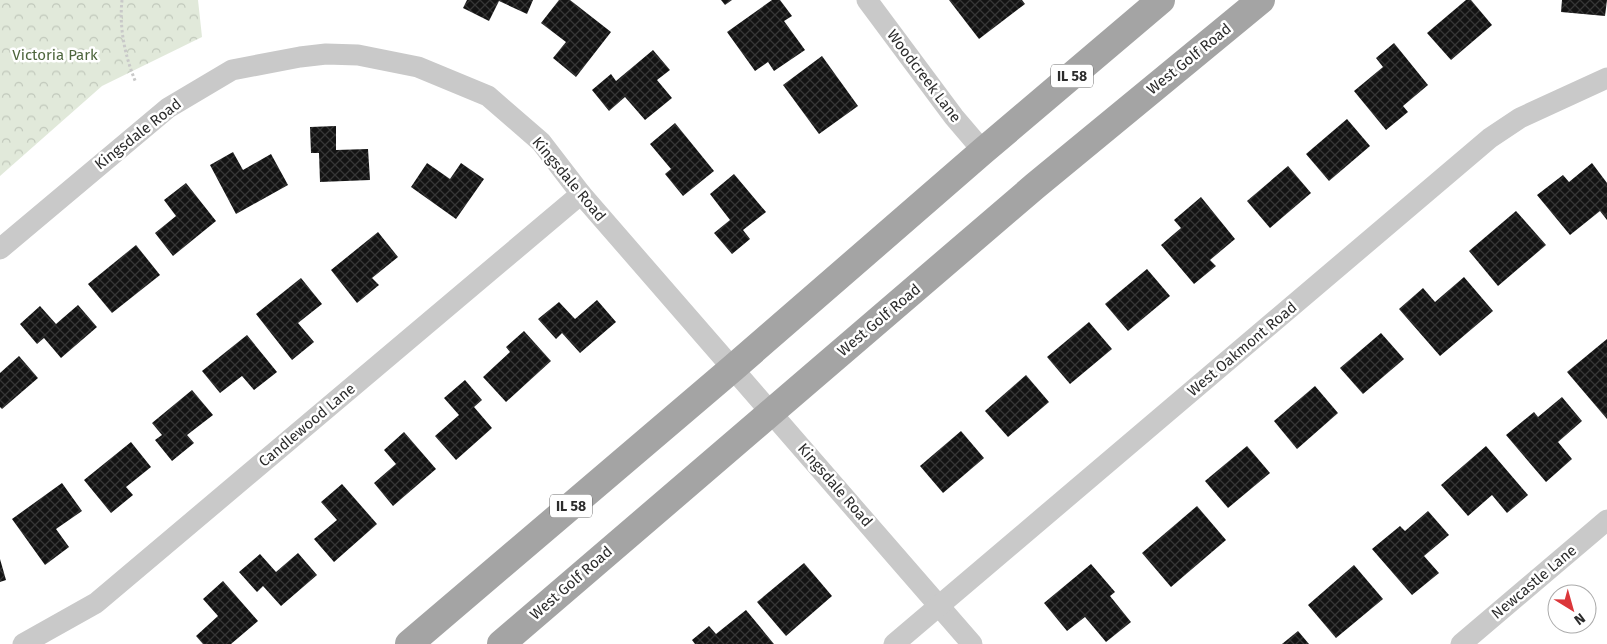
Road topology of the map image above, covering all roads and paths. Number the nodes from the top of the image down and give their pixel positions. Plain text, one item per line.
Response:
1 (122, 0) edge
2 (867, 0) edge
3 (1161, 0) edge
4 (1261, 0) edge
5 (1607, 78) edge
6 (136, 83) dead end
7 (983, 151) junction
8 (581, 194) junction
9 (0, 250) edge
10 (733, 368) junction
11 (771, 412) junction
12 (1607, 520) edge
13 (939, 605) junction
14 (23, 644) edge
15 (409, 644) edge
16 (501, 644) edge
17 (894, 644) edge
18 (972, 644) edge
19 (1461, 644) edge

1 - 6 path
2 - 7 street, Woodcreek Lane
3 - 7 main road, IL 58
4 - 11 main road, West Golf Road
5 - 13 street, West Oakmont Road
7 - 10 main road, IL 58
8 - 9 street, Kingsdale Road
8 - 10 street, Kingsdale Road
8 - 14 street, Candlewood Lane
10 - 11 street, Kingsdale Road
10 - 15 main road, IL 58
11 - 13 street, Kingsdale Road
11 - 16 main road, West Golf Road
12 - 19 street, Newcastle Lane
13 - 17 street, West Oakmont Road
13 - 18 street, Kingsdale Road

